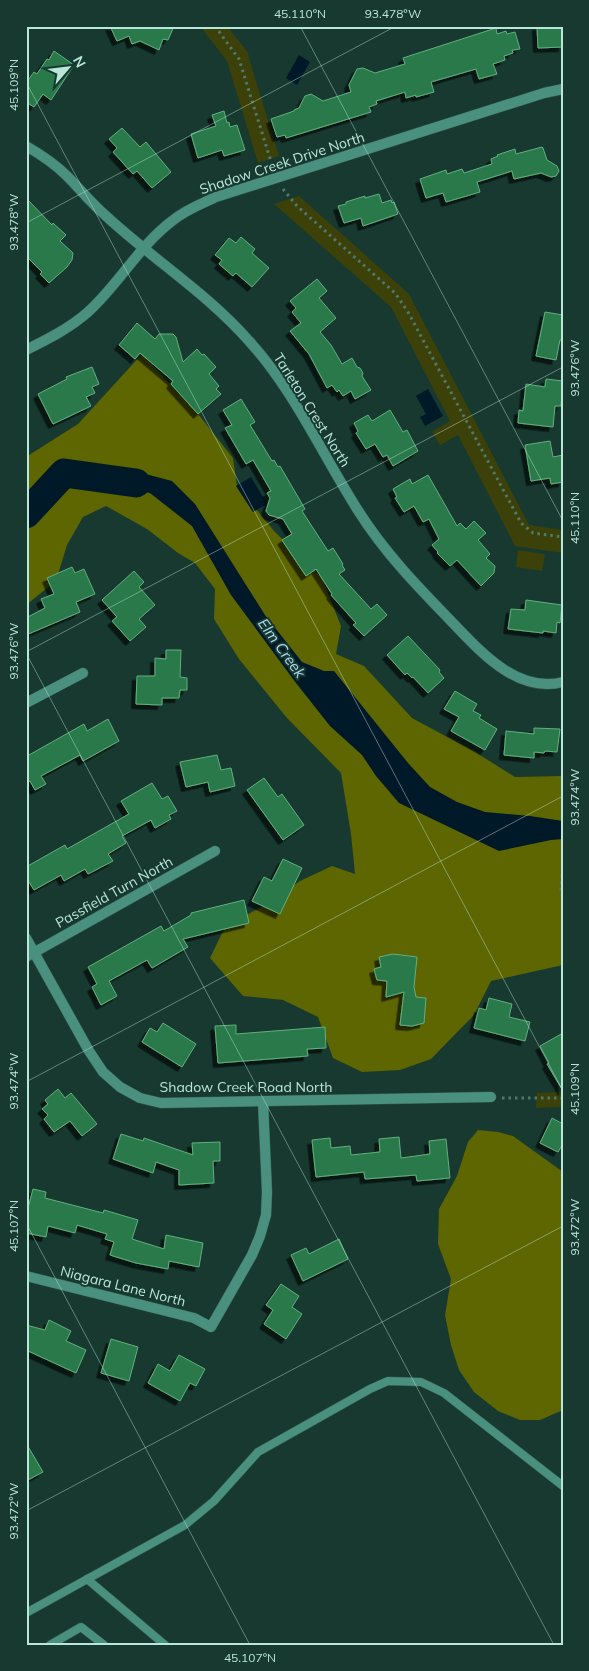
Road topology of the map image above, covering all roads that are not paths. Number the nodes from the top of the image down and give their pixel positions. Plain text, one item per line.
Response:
1 (563, 89) edge
2 (26, 146) edge
3 (143, 248) junction
4 (26, 350) edge
5 (83, 672) dead end
6 (563, 682) edge
7 (26, 703) edge
8 (215, 851) dead end
9 (26, 938) edge
10 (30, 955) edge
11 (491, 1097) road end
12 (263, 1102) junction
13 (26, 1276) edge
14 (563, 1486) edge
15 (87, 1579) junction
16 (26, 1613) edge
17 (50, 1645) edge
18 (104, 1645) edge
19 (165, 1645) edge

1 - 3 street, Shadow Creek Drive North
2 - 3 street, Tarleton Crest North
3 - 4 street, Shadow Creek Drive North
3 - 6 street, Tarleton Crest North
5 - 7 street
8 - 10 street, Passfield Turn North
9 - 10 street, Shadow Creek Road North
10 - 12 street, Shadow Creek Road North
11 - 12 street, Shadow Creek Road North
12 - 13 street, Niagara Lane North
14 - 15 lane
15 - 16 lane
15 - 19 lane
17 - 18 lane

